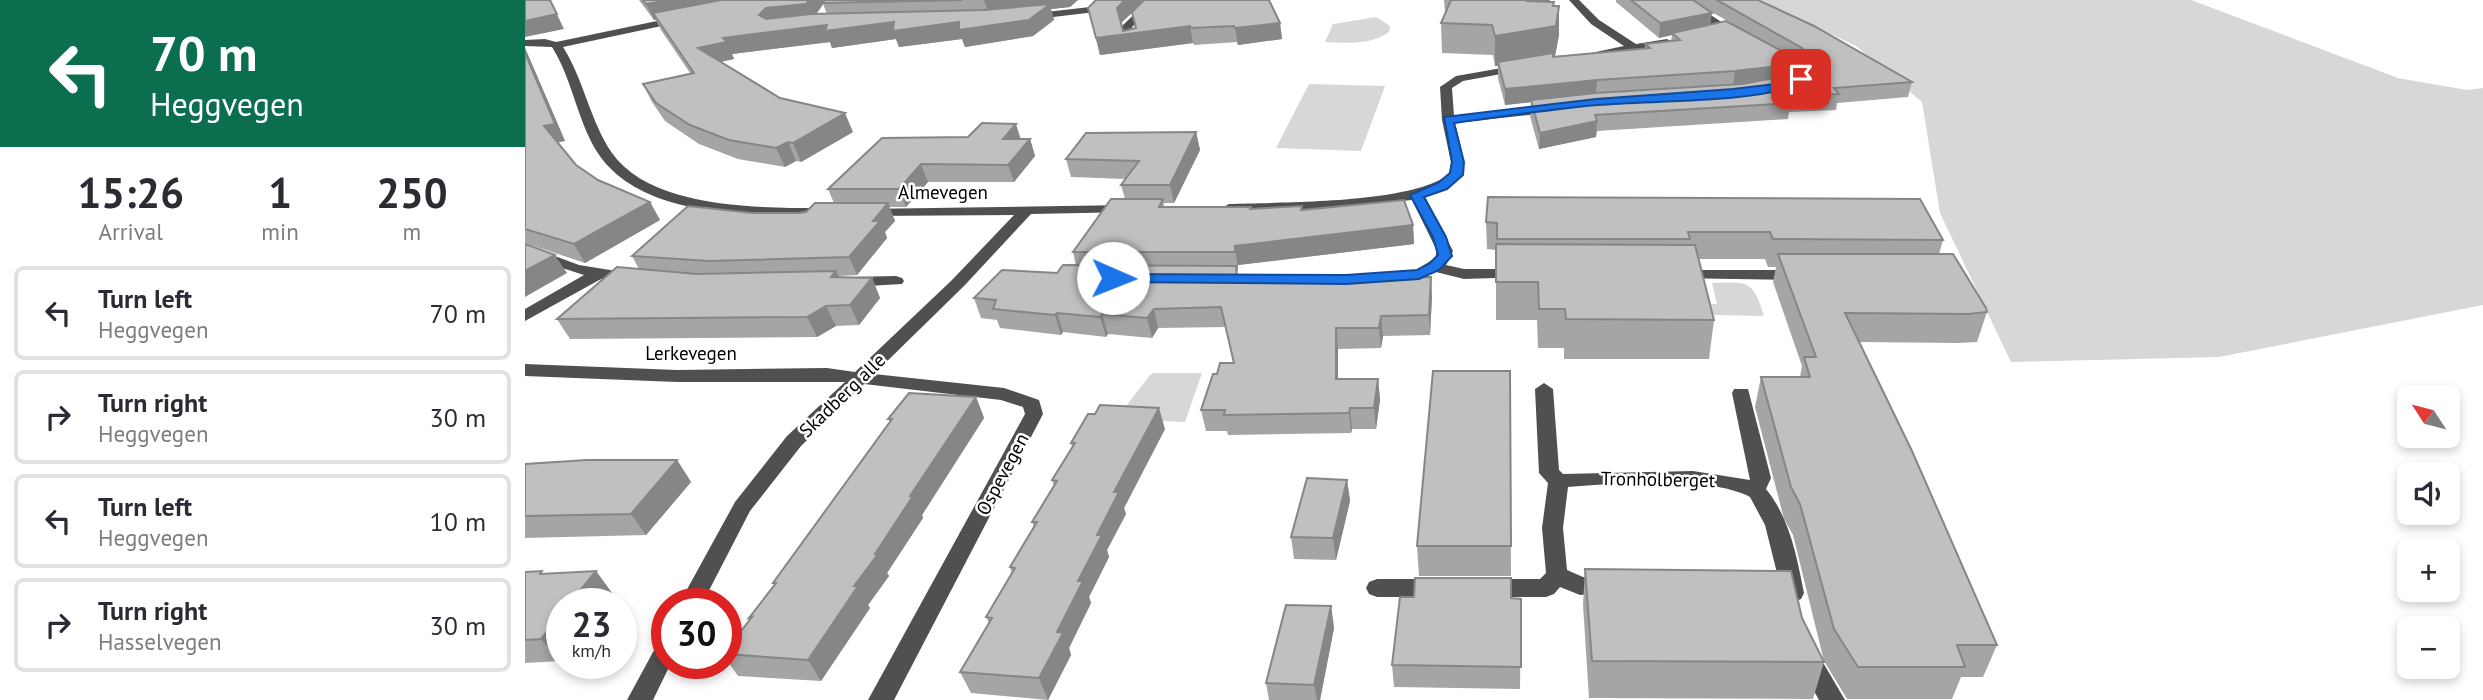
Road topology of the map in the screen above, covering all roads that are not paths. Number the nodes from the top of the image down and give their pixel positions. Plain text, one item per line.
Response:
1 (1155, 0) edge
2 (1574, 0) edge
3 (1681, 0) edge
4 (1108, 8) edge
5 (695, 16) edge
6 (1016, 18) edge
7 (1725, 30) junction
8 (1705, 34) edge
9 (1676, 41) edge
10 (1748, 41) edge
11 (525, 43) edge
12 (1132, 43) edge
13 (556, 45) junction
14 (1634, 48) junction
15 (1584, 57) edge
16 (1534, 65) edge
17 (1561, 108) edge
18 (1448, 120) junction
19 (1417, 195) junction
20 (1140, 208) edge
21 (1220, 208) edge
22 (1026, 211) junction
23 (525, 250) edge
24 (1434, 267) junction
25 (598, 274) junction
26 (1542, 274) edge
27 (1667, 275) edge
28 (1812, 275) edge
29 (1357, 279) edge
30 (896, 281) dead end
31 (652, 282) edge
32 (836, 283) edge
33 (525, 316) edge
34 (525, 370) edge
35 (858, 377) junction
36 (1544, 390) dead end
37 (1741, 393) dead end
38 (1559, 481) junction
39 (1756, 490) junction
40 (1557, 575) junction
41 (1633, 587) edge
42 (698, 588) edge
43 (1377, 588) dead end
44 (1767, 593) edge
45 (1794, 597) junction
46 (1799, 620) edge
47 (1804, 643) edge
48 (651, 679) edge
49 (640, 700) edge
50 (881, 700) edge
51 (1832, 700) edge

1 - 12 street
2 - 14 street
3 - 7 street
4 - 6 street
5 - 13 street
7 - 8 street
7 - 10 street
9 - 14 street
11 - 13 street
13 - 22 street, Almevegen
14 - 15 street
16 - 18 street
17 - 18 street
18 - 19 street
19 - 21 street
19 - 24 street
20 - 22 street, Almevegen
22 - 35 street, Skadberg alle
23 - 25 street
24 - 26 street
24 - 29 street
25 - 31 street
25 - 33 street
27 - 28 street
30 - 32 street
34 - 35 street, Lerkevegen
35 - 42 street, Skadberg alle
35 - 50 street, Ospevegen
36 - 38 street
37 - 39 street
38 - 39 street, Tronholberget
38 - 40 street
39 - 45 street
40 - 41 street
40 - 43 street
44 - 45 street
45 - 46 street
47 - 51 street
48 - 49 street

